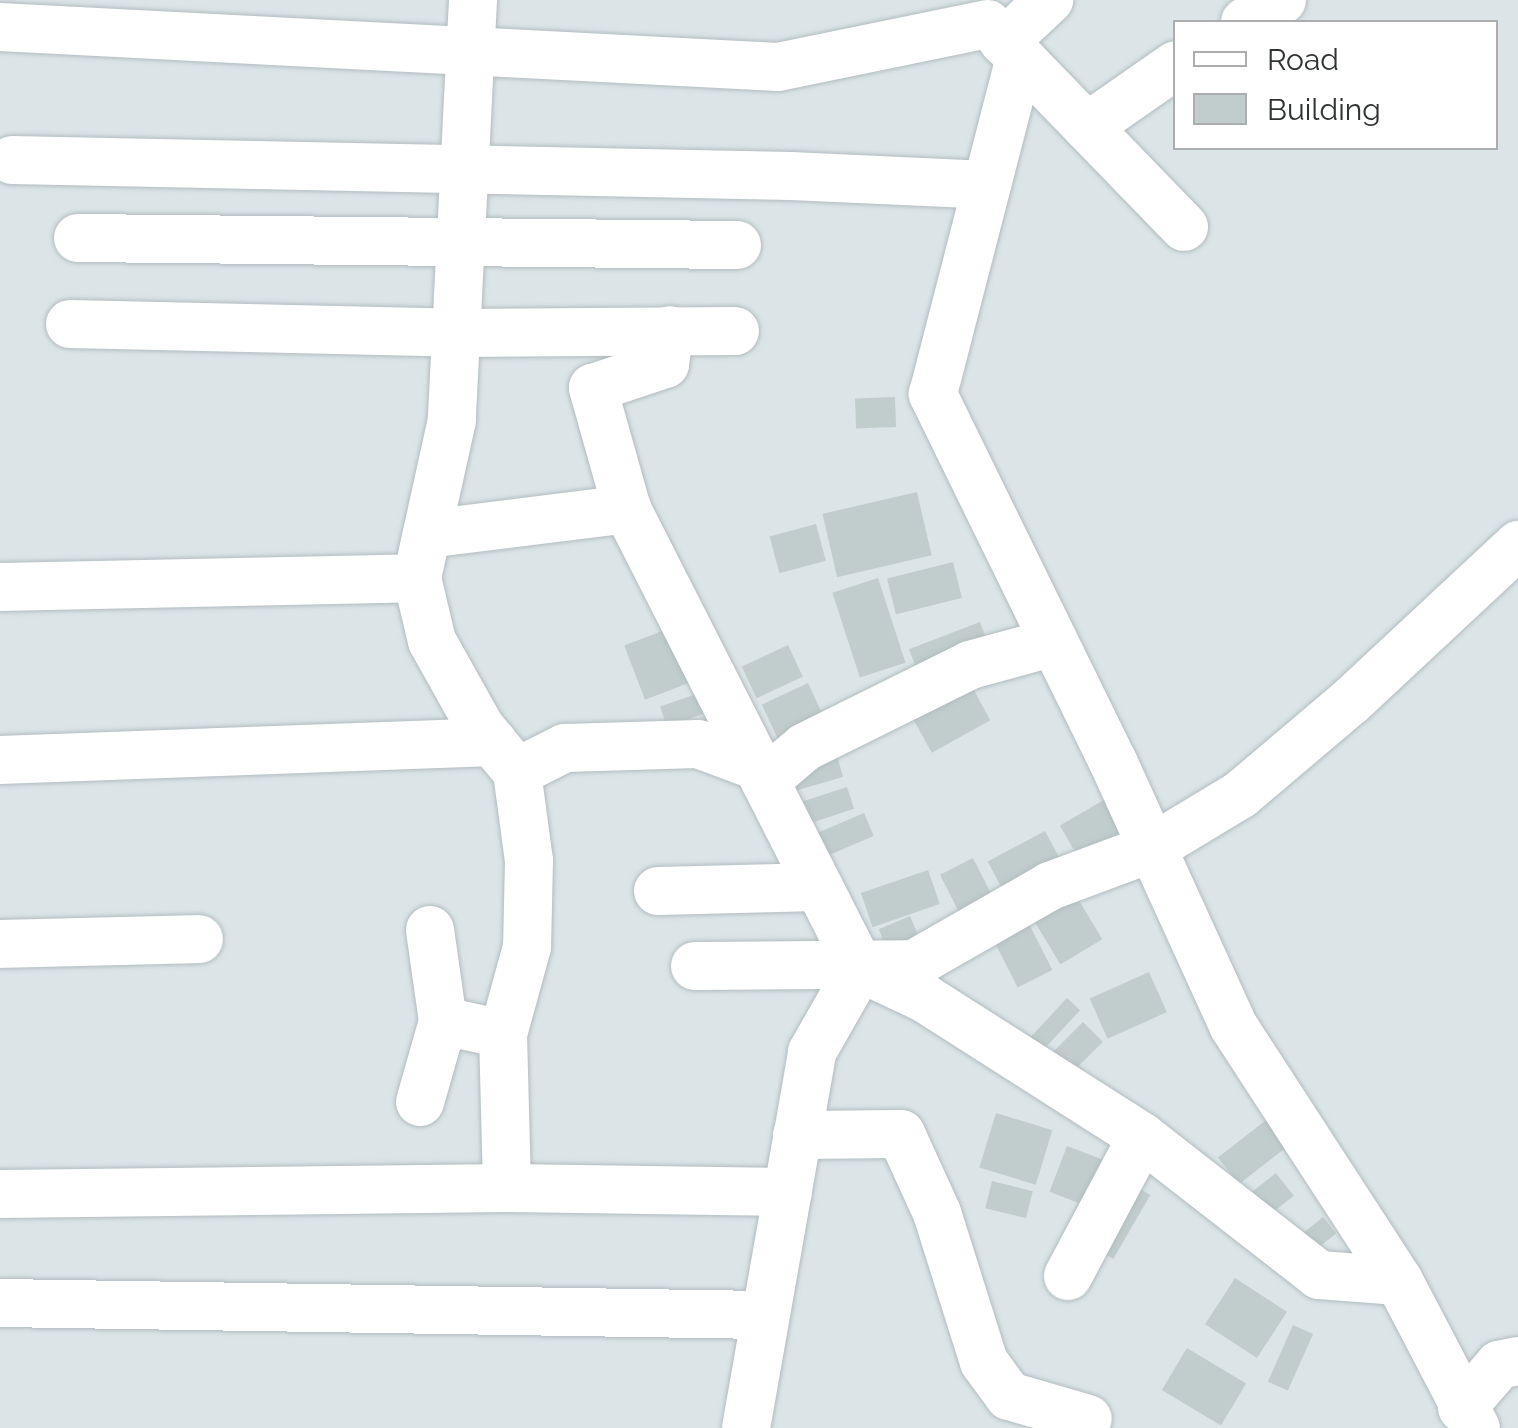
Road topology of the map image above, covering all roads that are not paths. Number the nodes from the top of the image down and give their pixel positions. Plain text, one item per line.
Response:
1 (473, 0) edge
2 (1049, 0) edge
3 (0, 26) edge
4 (994, 31) edge
5 (471, 50) junction
6 (1173, 67) edge
7 (1087, 127) junction
8 (12, 160) dead end
9 (463, 168) junction
10 (987, 185) junction
11 (1184, 227) dead end
12 (78, 238) dead end
13 (459, 246) junction
14 (737, 246) dead end
15 (70, 324) dead end
16 (670, 330) junction
17 (736, 331) dead end
18 (458, 333) junction
19 (628, 509) junction
20 (1518, 545) edge
21 (422, 556) junction
22 (0, 587) edge
23 (1054, 642) junction
24 (505, 757) junction
25 (0, 760) edge
26 (761, 774) junction
27 (1152, 848) junction
28 (818, 887) junction
29 (658, 891) dead end
30 (430, 930) dead end
31 (198, 939) dead end
32 (0, 944) edge
33 (696, 966) dead end
34 (860, 968) junction
35 (444, 1021) junction
36 (503, 1034) junction
37 (420, 1102) dead end
38 (797, 1135) junction
39 (1142, 1136) junction
40 (507, 1188) junction
41 (788, 1192) junction
42 (0, 1194) edge
43 (1068, 1276) dead end
44 (1399, 1280) junction
45 (0, 1304) edge
46 (764, 1315) junction
47 (1518, 1361) edge
48 (1469, 1418) edge
49 (1088, 1419) dead end
50 (746, 1428) edge

1 - 5 street
2 - 4 street
3 - 5 street
4 - 5 street
4 - 7 street
4 - 10 street
5 - 9 street
6 - 7 street
7 - 11 street
8 - 9 street
9 - 10 street
9 - 13 street
10 - 23 street
12 - 13 street
13 - 14 street
13 - 18 street
15 - 18 street
16 - 17 street
16 - 18 street
16 - 19 street
18 - 21 street
19 - 21 street
19 - 26 street
20 - 27 street
21 - 22 street
21 - 24 street
23 - 26 street
23 - 27 street
24 - 25 street
24 - 26 street
24 - 36 street
26 - 28 street
27 - 34 street
27 - 44 street
28 - 29 street
28 - 34 street
30 - 35 street
31 - 32 street
33 - 34 street
34 - 38 street
34 - 39 street
35 - 36 street
35 - 37 street
36 - 40 street
38 - 41 street
38 - 49 street
39 - 43 street
39 - 44 street
40 - 41 street
40 - 42 street
41 - 46 street
44 - 48 street
45 - 46 street
46 - 50 street
47 - 48 street

